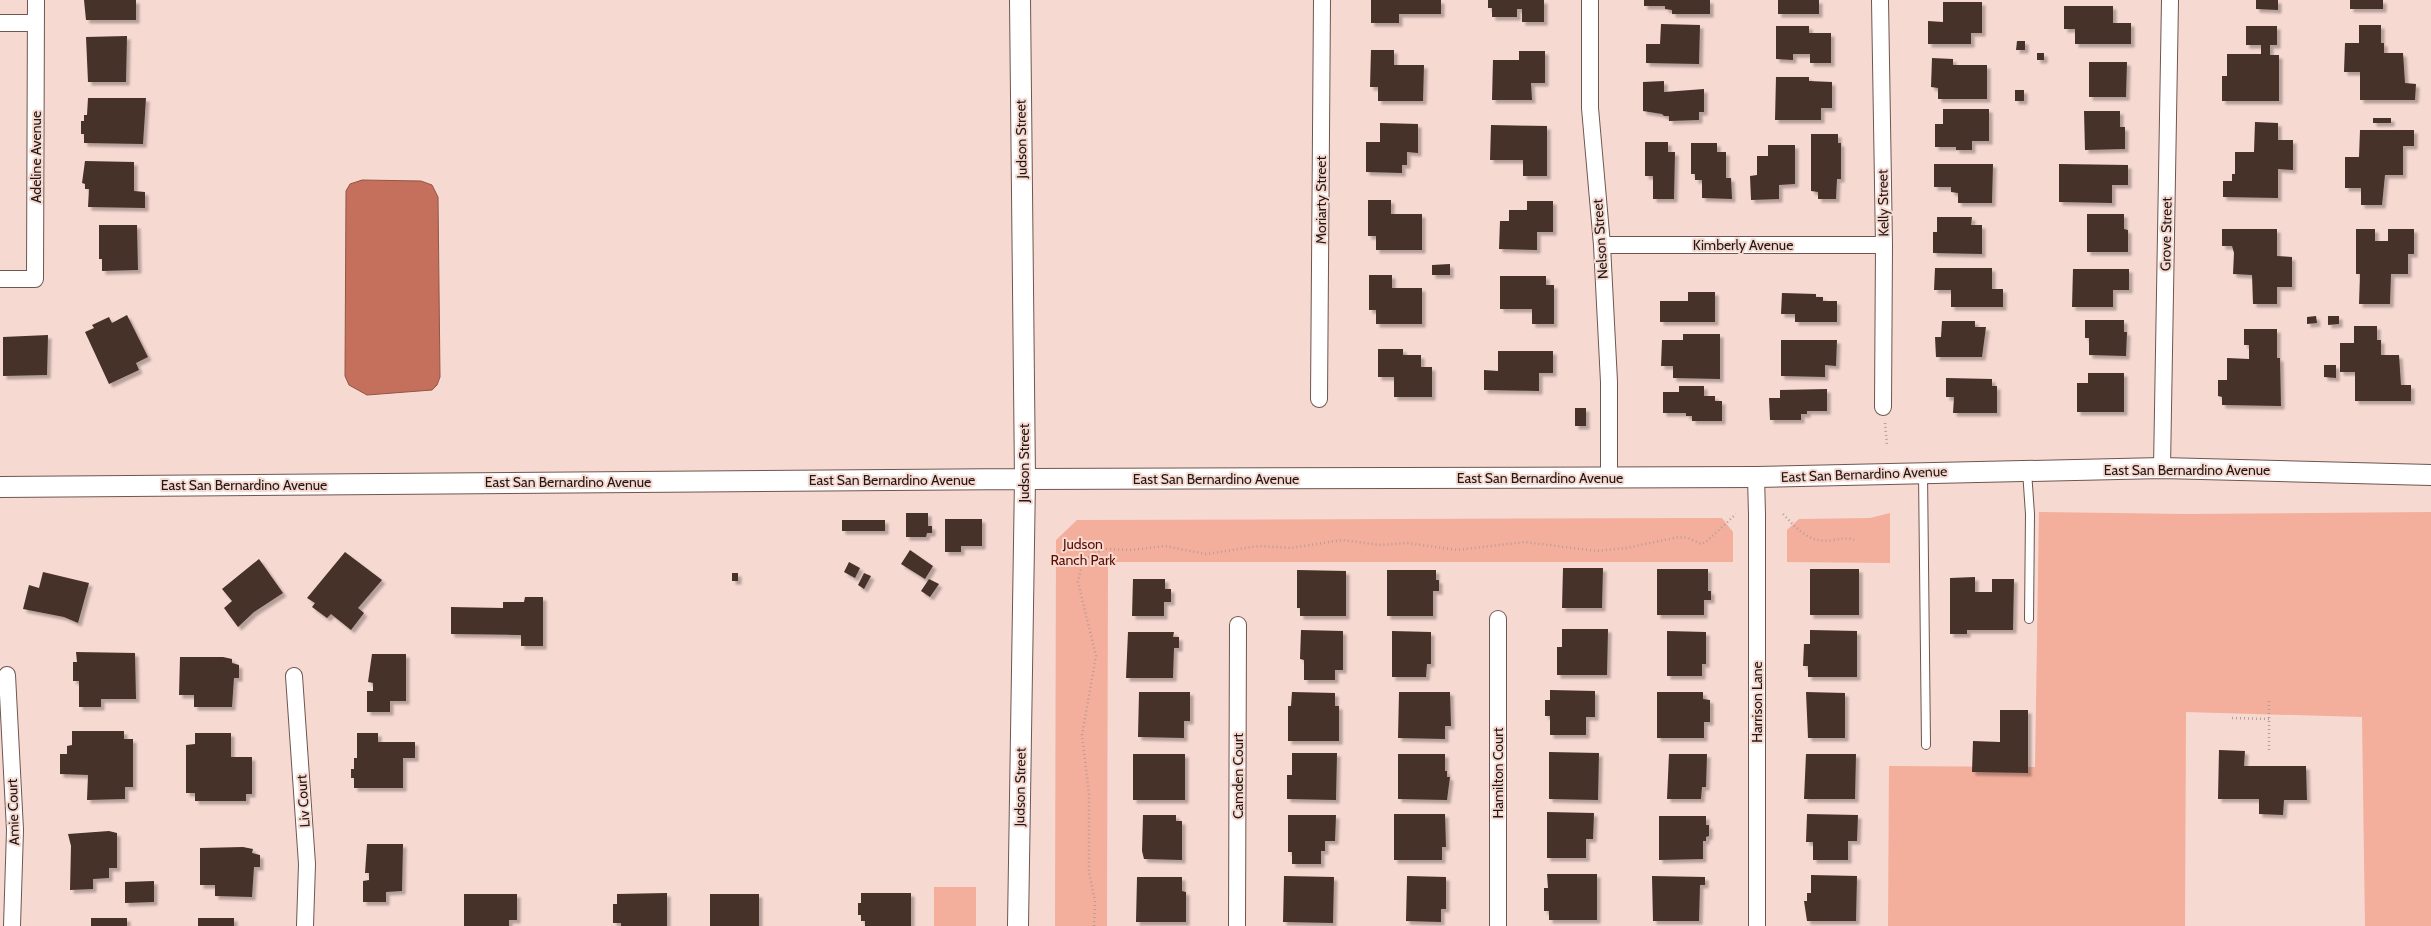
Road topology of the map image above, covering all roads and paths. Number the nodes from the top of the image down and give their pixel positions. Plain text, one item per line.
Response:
1 (36, 0) edge
2 (1020, 0) edge
3 (1322, 0) edge
4 (1590, 0) edge
5 (1880, 0) edge
6 (2170, 0) edge
7 (0, 23) edge
8 (36, 23) junction
9 (1602, 245) junction
10 (1884, 245) junction
11 (0, 279) edge
12 (1319, 399) dead end
13 (1883, 407) dead end
14 (2162, 468) junction
15 (2027, 471) junction
16 (1923, 472) junction
17 (2431, 475) edge
18 (1756, 477) junction
19 (1609, 478) junction
20 (1024, 479) junction
21 (0, 487) edge
22 (1736, 514) dead end
23 (1783, 514) dead end
24 (1854, 540) dead end
25 (1498, 619) dead end
26 (2029, 619) dead end
27 (1238, 625) dead end
28 (7, 675) dead end
29 (294, 676) dead end
30 (2269, 701) dead end
31 (2232, 718) dead end
32 (2269, 719) junction
33 (1926, 745) dead end
34 (2269, 750) dead end
35 (12, 926) edge
36 (305, 926) edge
37 (1018, 926) edge
38 (1094, 926) edge
39 (1237, 926) edge
40 (1498, 926) edge
41 (1757, 926) edge

1 - 8 street, Adeline Avenue
2 - 20 street, Judson Street
3 - 12 street, Moriarty Street
4 - 9 street, Nelson Street
5 - 10 street, Kelly Street
6 - 14 street, Grove Street
7 - 8 street
8 - 11 street, Adeline Avenue
9 - 10 street, Kimberly Avenue
9 - 19 street, Nelson Street
10 - 13 street, Kelly Street
14 - 15 street, East San Bernardino Avenue
14 - 17 street, East San Bernardino Avenue
15 - 16 street, East San Bernardino Avenue
15 - 26 lane
16 - 18 street, East San Bernardino Avenue
16 - 33 lane
18 - 19 street, East San Bernardino Avenue
18 - 41 street, Harrison Lane
19 - 20 street, East San Bernardino Avenue
20 - 21 street, East San Bernardino Avenue
20 - 37 street, Judson Street
22 - 38 path
23 - 24 path
25 - 40 street, Hamilton Court
27 - 39 street, Camden Court
28 - 35 street, Amie Court
29 - 36 street, Liv Court
30 - 32 path
31 - 32 path
32 - 34 path

